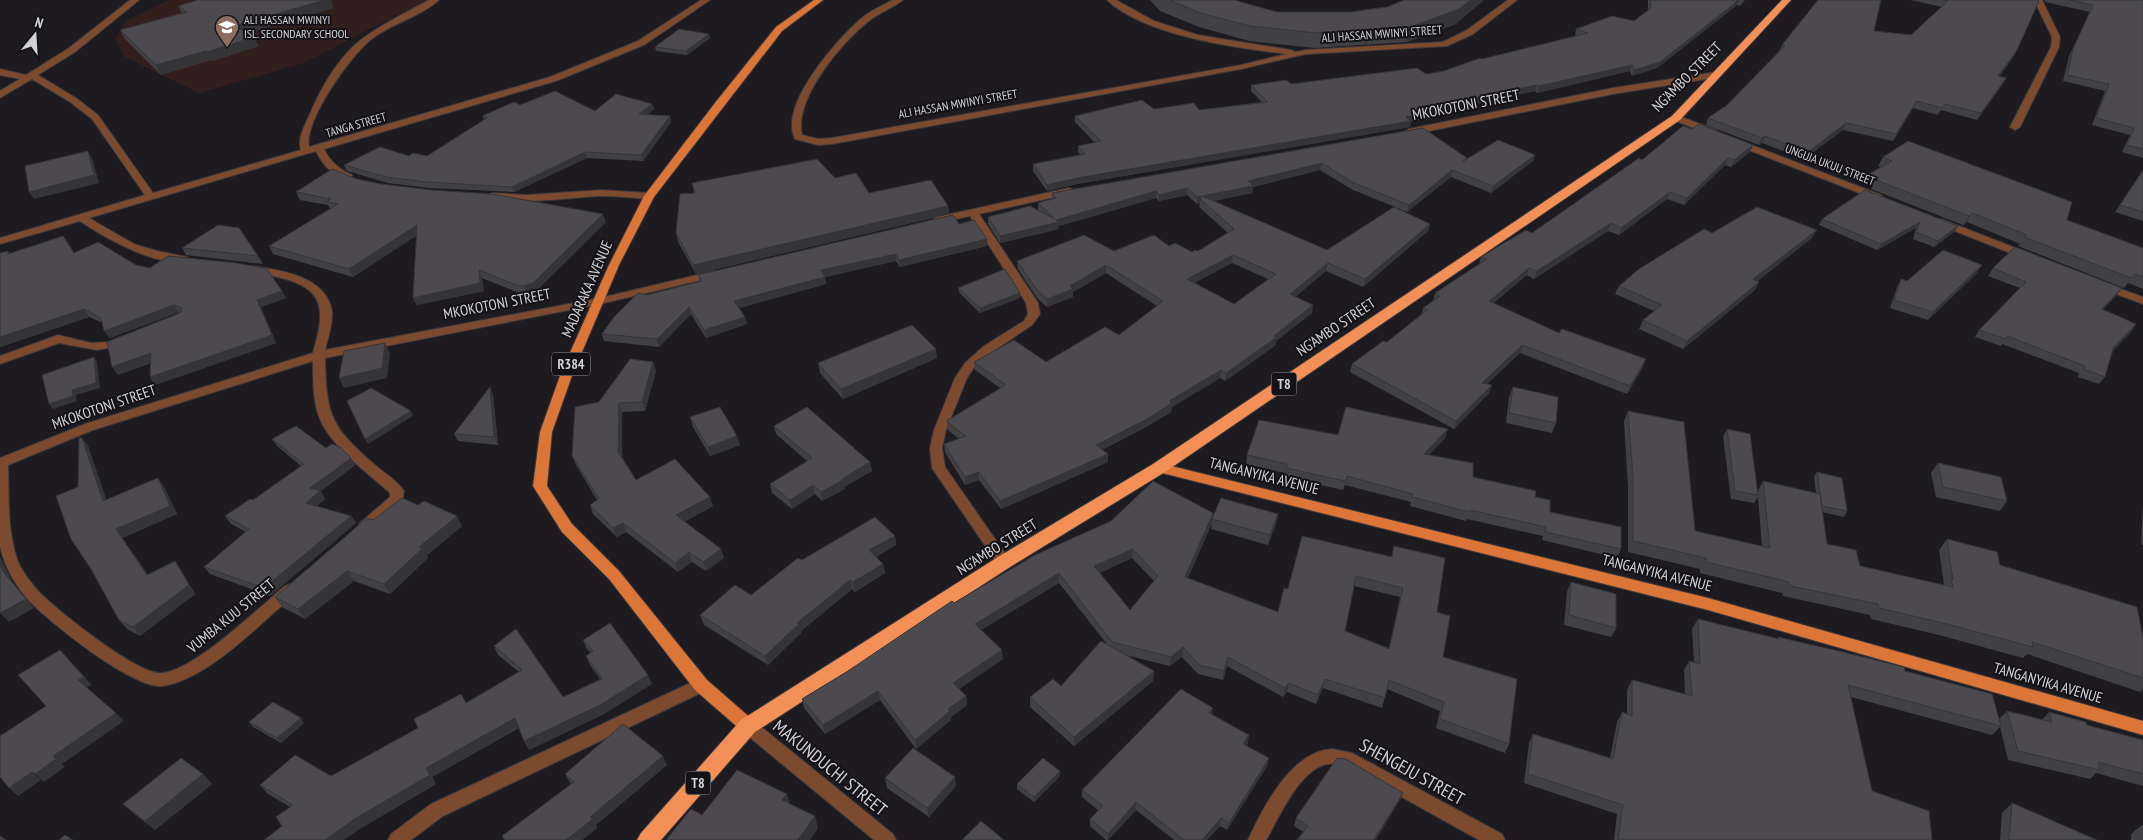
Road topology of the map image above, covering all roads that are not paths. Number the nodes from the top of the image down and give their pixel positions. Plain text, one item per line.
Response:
1 (134, 0) edge
2 (435, 0) edge
3 (706, 0) edge
4 (819, 0) edge
5 (899, 0) edge
6 (1111, 0) edge
7 (1513, 0) edge
8 (1787, 0) edge
9 (2038, 0) edge
10 (1301, 53) junction
11 (0, 72) edge
12 (1716, 75) junction
13 (30, 77) junction
14 (0, 95) edge
15 (1676, 118) junction
16 (2015, 127) dead end
17 (1399, 134) edge
18 (319, 148) junction
19 (306, 152) junction
20 (358, 180) edge
21 (1076, 189) edge
22 (481, 196) edge
23 (650, 196) junction
24 (151, 197) junction
25 (1886, 201) edge
26 (973, 212) junction
27 (82, 218) junction
28 (1932, 219) edge
29 (925, 223) edge
30 (0, 241) edge
31 (2033, 258) edge
32 (195, 260) edge
33 (243, 267) edge
34 (724, 271) edge
35 (2097, 283) edge
36 (600, 301) junction
37 (2143, 301) edge
38 (136, 335) edge
39 (319, 355) junction
40 (0, 360) edge
41 (1, 462) edge
42 (1159, 468) junction
43 (357, 534) edge
44 (1004, 562) junction
45 (304, 578) edge
46 (701, 685) junction
47 (748, 726) junction
48 (2143, 728) edge
49 (397, 840) edge
50 (648, 840) edge
51 (887, 840) edge
52 (1257, 840) edge
53 (1496, 840) edge

1 - 13 street
2 - 19 street
3 - 18 street, TANGA STREET
4 - 23 main road, MADARAKA AVENUE / R384
5 - 10 street, ALI HASSAN MWINYI STREET
6 - 10 street, ALI HASSAN MWINYI STREET
7 - 10 street, ALI HASSAN MWINYI STREET
8 - 12 highway, NG’AMBO STREET / T8
9 - 16 street
11 - 13 street
12 - 15 highway, NG’AMBO STREET / T8
12 - 17 street, MKOKOTONI STREET
13 - 14 street
13 - 24 street
15 - 25 street, UNGUJA UKUU STREET
15 - 42 highway, NG’AMBO STREET / T8
18 - 19 street, TANGA STREET
18 - 20 street
19 - 24 street, TANGA STREET
21 - 26 street
22 - 23 street
23 - 36 main road, MADARAKA AVENUE / R384
24 - 27 street, TANGA STREET
26 - 29 street
26 - 44 street
27 - 30 street, TANGA STREET
27 - 32 street
28 - 31 street
33 - 39 street
34 - 36 street, MKOKOTONI STREET
35 - 37 street
36 - 39 street, MKOKOTONI STREET
36 - 46 main road, MADARAKA AVENUE / R384
38 - 40 street
39 - 41 street, MKOKOTONI STREET
39 - 43 street
41 - 45 street, VUMBA KUU STREET
42 - 44 highway, NG’AMBO STREET / T8
42 - 48 main road, TANGANYIKA AVENUE
44 - 47 highway, NG’AMBO STREET / T8
46 - 47 main road, MADARAKA AVENUE / R384
46 - 49 street
47 - 50 highway, T8
47 - 51 street, MAKUNDUCHI STREET
52 - 53 street, SHENGEJU STREET

